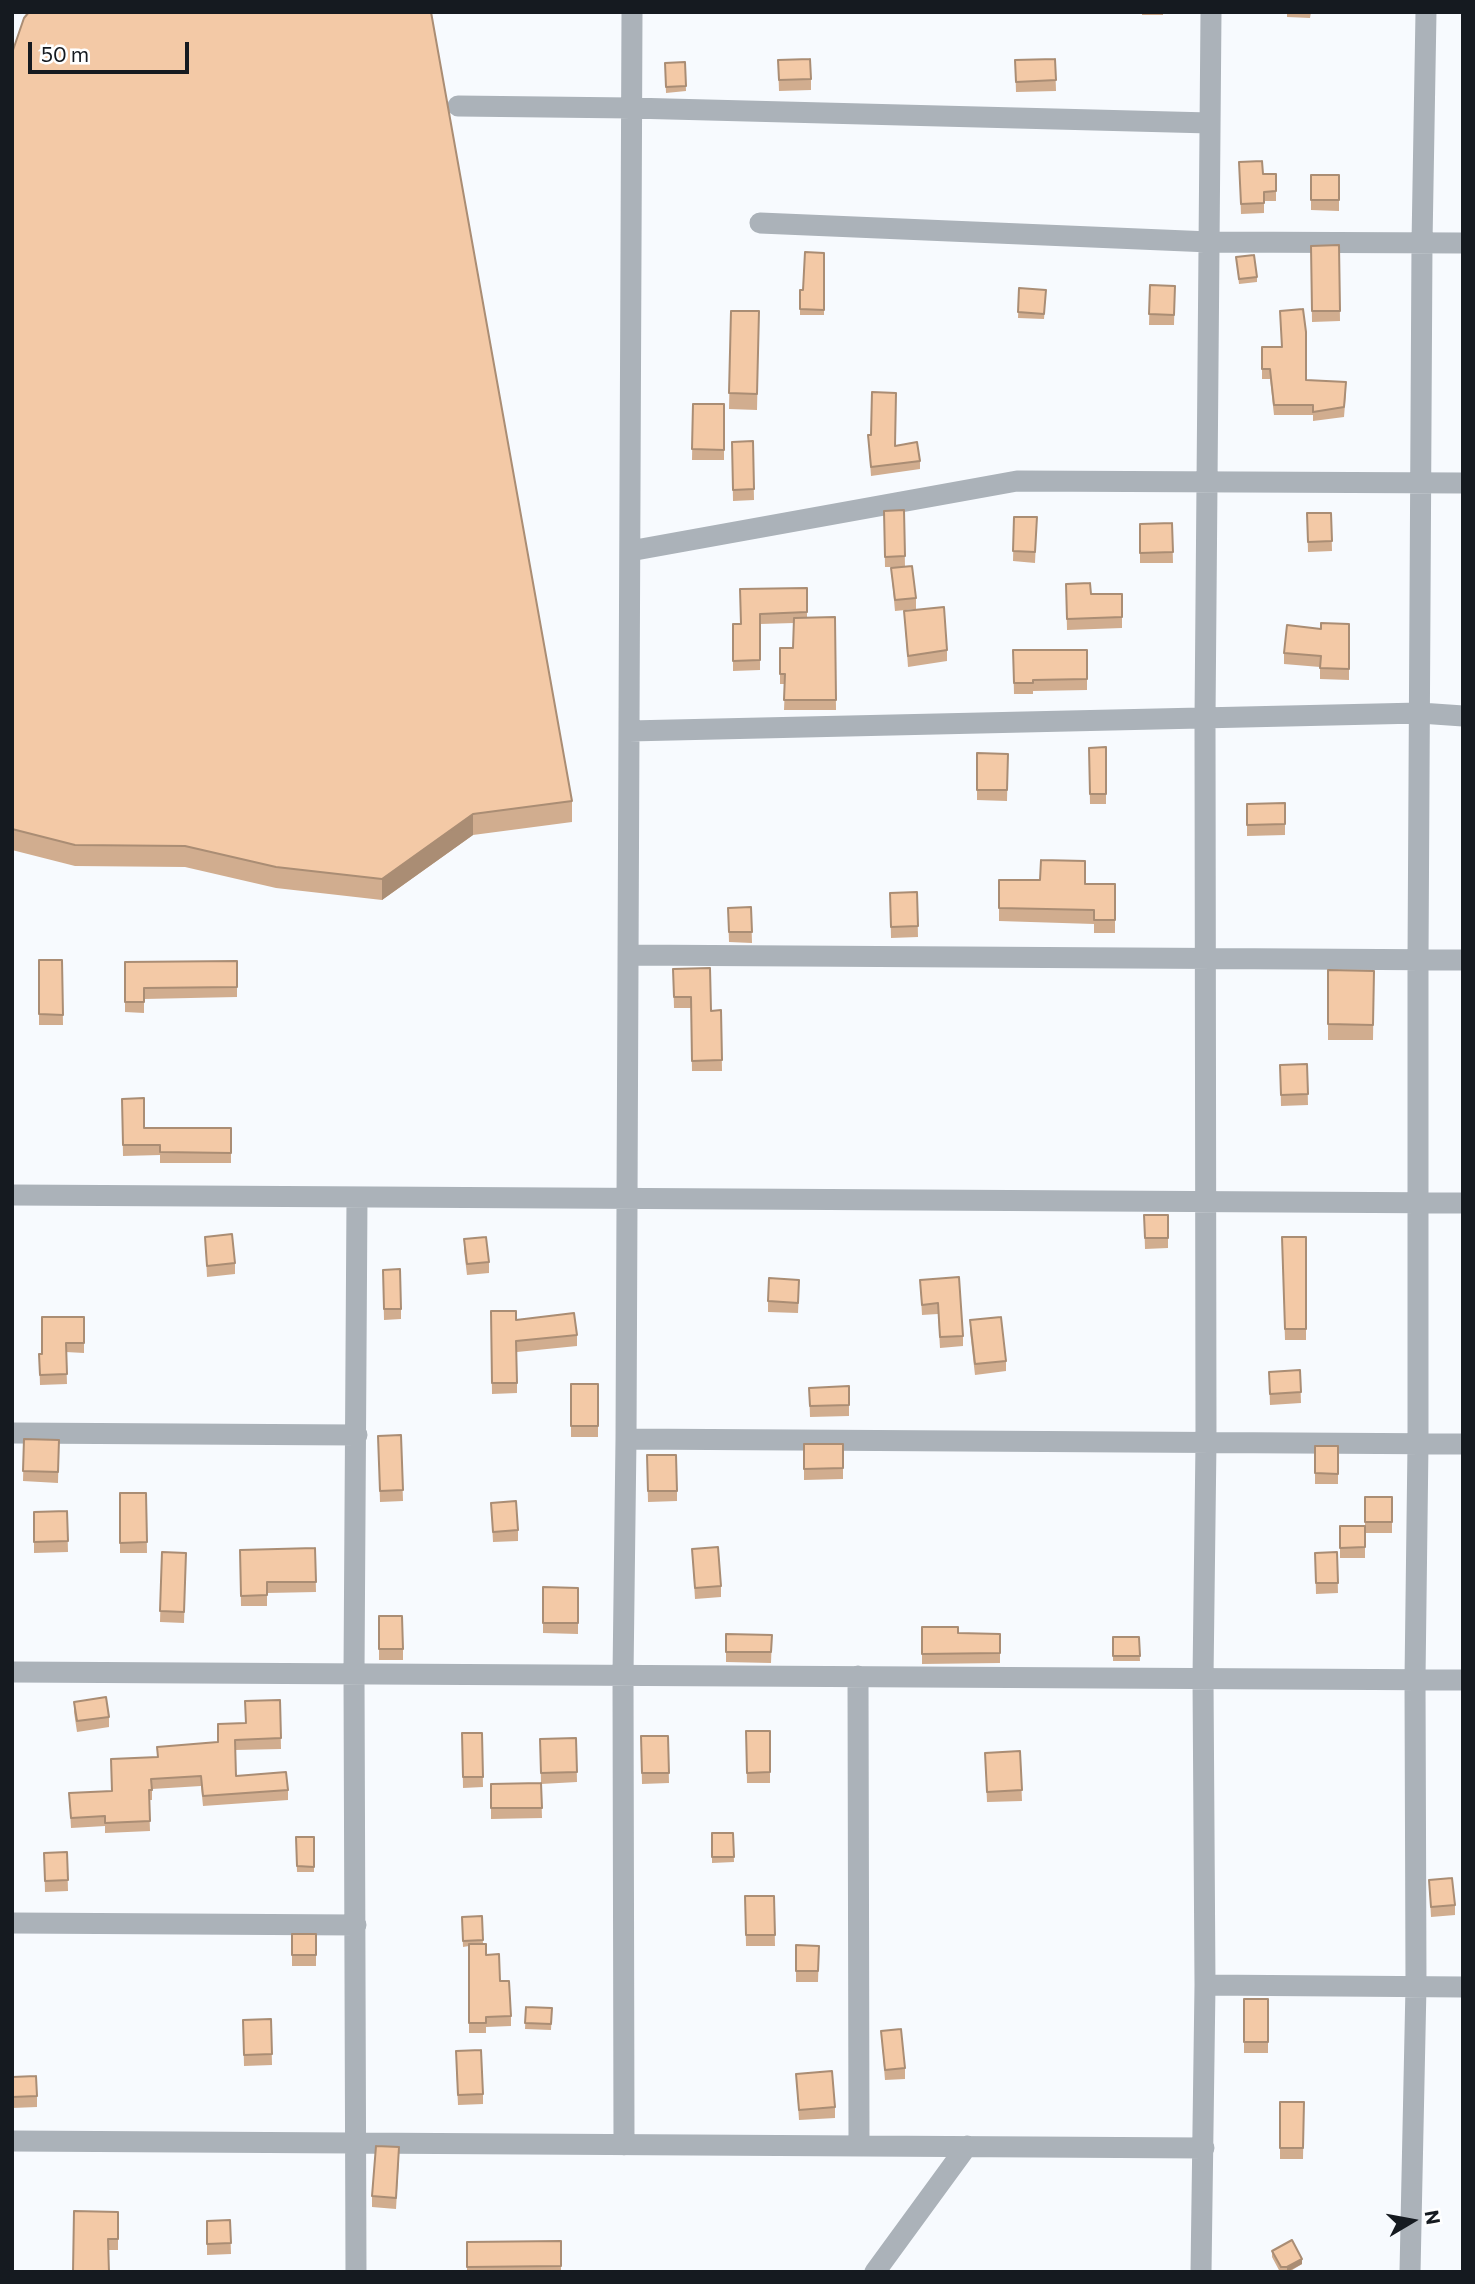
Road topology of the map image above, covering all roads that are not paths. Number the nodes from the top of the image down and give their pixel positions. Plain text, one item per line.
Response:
1 (632, 12) edge
2 (1211, 12) edge
3 (1426, 12) edge
4 (458, 106) dead end
5 (631, 108) junction
6 (1210, 123) junction
7 (760, 223) dead end
8 (1210, 242) junction
9 (1422, 243) junction
10 (1463, 243) edge
11 (1209, 482) junction
12 (1421, 483) junction
13 (1463, 483) edge
14 (630, 551) junction
15 (1420, 713) junction
16 (1463, 716) edge
17 (1205, 718) junction
18 (629, 731) junction
19 (628, 955) junction
20 (1206, 958) junction
21 (1418, 960) junction
22 (1463, 960) edge
23 (12, 1195) edge
24 (357, 1197) junction
25 (627, 1199) junction
26 (1207, 1202) junction
27 (1419, 1203) junction
28 (1463, 1203) edge
29 (12, 1433) edge
30 (357, 1435) junction
31 (626, 1439) junction
32 (1206, 1442) junction
33 (1418, 1444) junction
34 (1463, 1444) edge
35 (12, 1672) edge
36 (354, 1673) junction
37 (623, 1675) junction
38 (858, 1676) junction
39 (1203, 1678) junction
40 (1415, 1679) junction
41 (1463, 1680) edge
42 (12, 1923) edge
43 (356, 1925) junction
44 (1205, 1985) junction
45 (1416, 1986) junction
46 (1463, 1987) edge
47 (12, 2141) edge
48 (356, 2143) junction
49 (624, 2144) junction
50 (859, 2146) junction
51 (967, 2146) junction
52 (1204, 2148) junction
53 (356, 2272) edge
54 (875, 2272) edge
55 (1200, 2272) edge
56 (1410, 2272) edge

1 - 5 street
2 - 6 street
3 - 9 street
4 - 5 street
5 - 6 street
5 - 14 street
6 - 8 street
7 - 8 street
8 - 9 street
8 - 11 street
9 - 10 street
9 - 12 street
11 - 12 street
11 - 14 street
11 - 17 street
12 - 13 street
12 - 15 street
14 - 18 street
15 - 16 street
15 - 17 street
15 - 21 street
17 - 18 street
17 - 20 street
18 - 19 street
19 - 20 street
19 - 25 street
20 - 21 street
20 - 26 street
21 - 22 street
21 - 27 street
23 - 24 street
24 - 25 street
24 - 30 street
25 - 26 street
25 - 31 street
26 - 27 street
26 - 32 street
27 - 28 street
27 - 33 street
29 - 30 street
30 - 36 street
31 - 32 street
31 - 37 street
32 - 33 street
32 - 39 street
33 - 34 street
33 - 40 street
35 - 36 street
36 - 37 street
36 - 43 street
37 - 38 street
37 - 49 street
38 - 39 street
38 - 50 street
39 - 40 street
39 - 44 street
40 - 41 street
40 - 45 street
42 - 43 street
43 - 48 street
44 - 45 street
44 - 52 street
45 - 46 street
45 - 56 street
47 - 48 street
48 - 49 street
48 - 53 street
49 - 50 street
50 - 51 street
51 - 52 street
51 - 54 street
52 - 55 street

